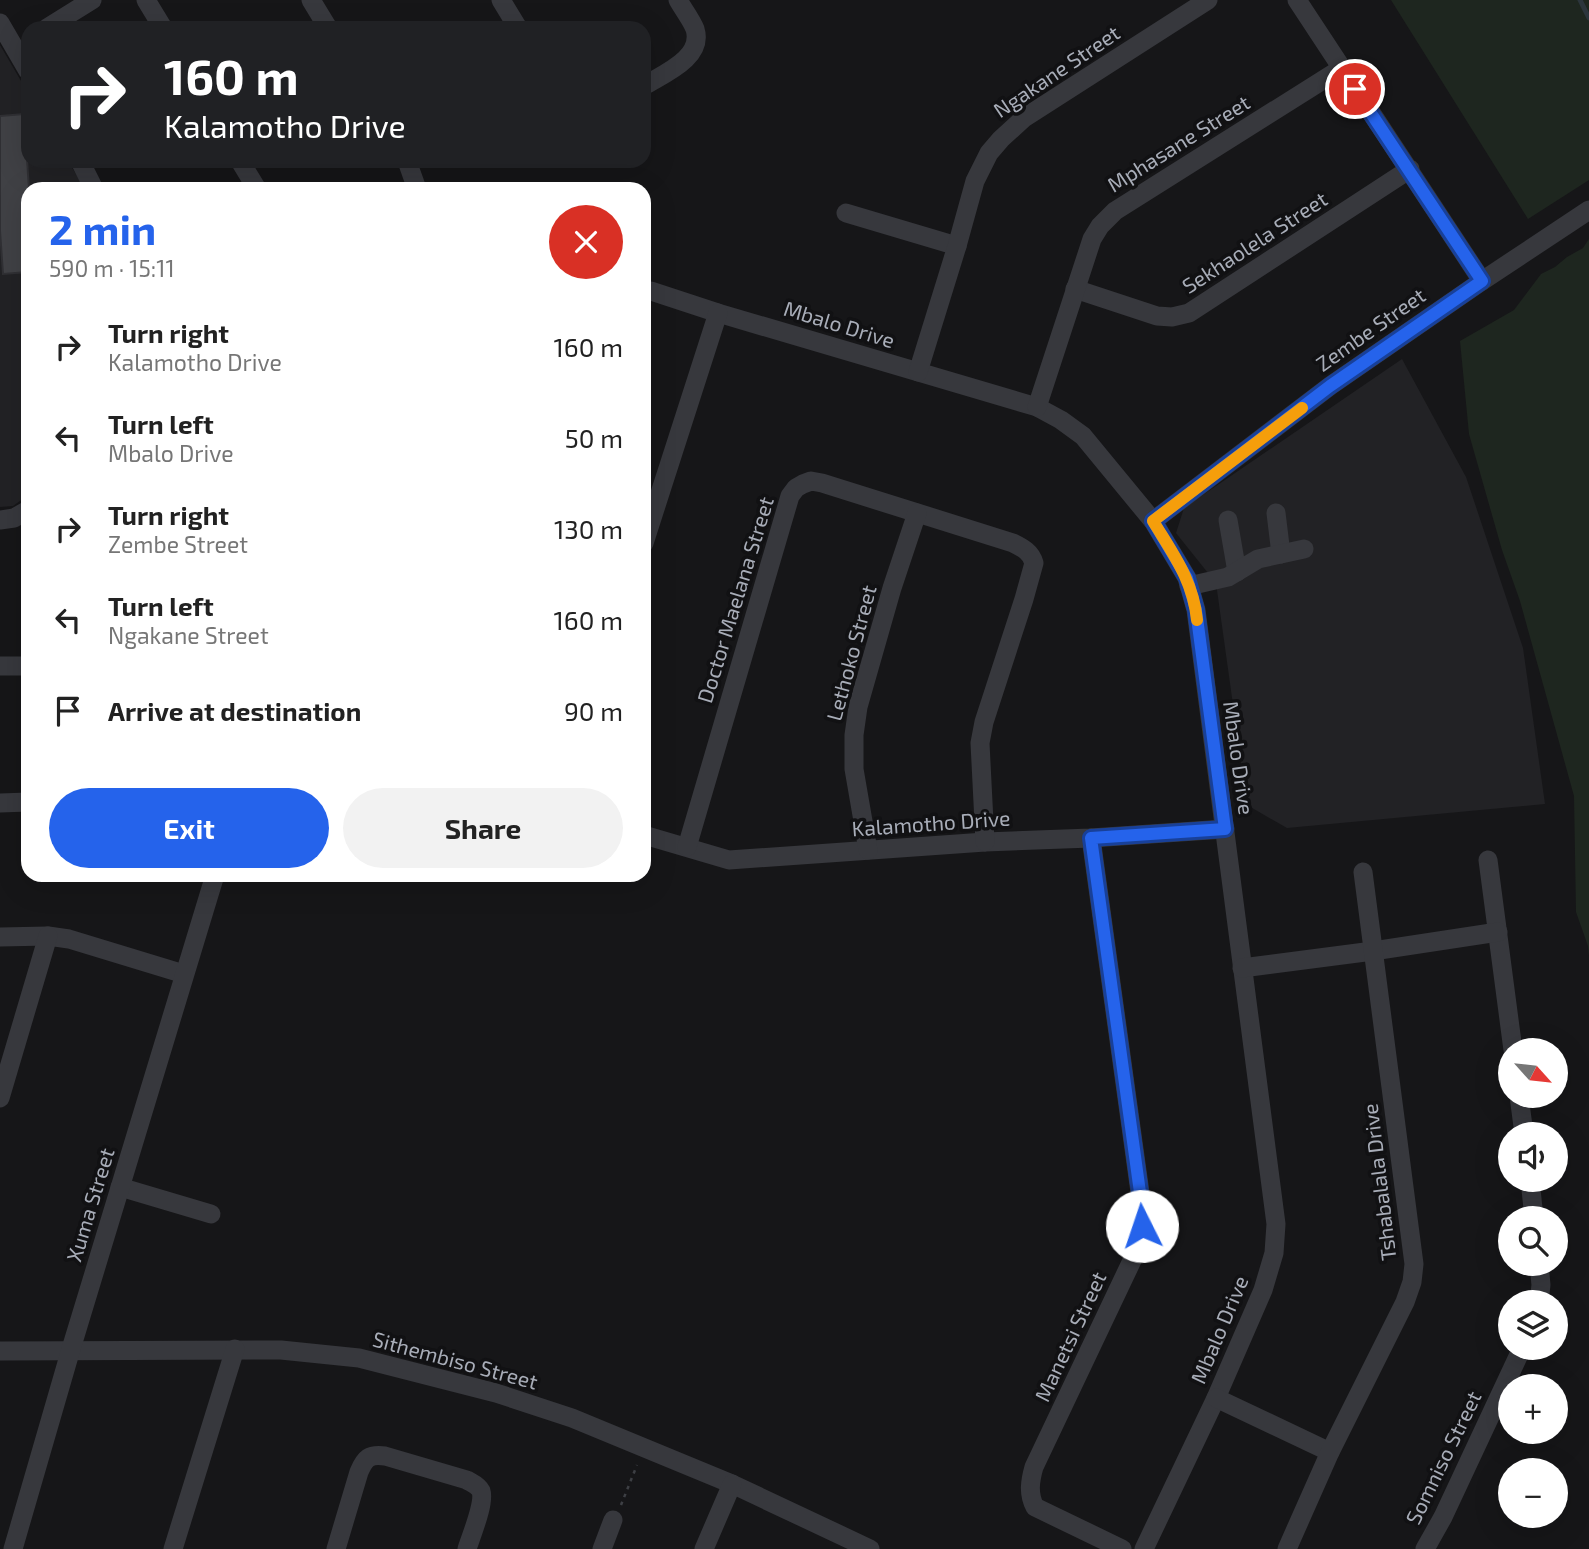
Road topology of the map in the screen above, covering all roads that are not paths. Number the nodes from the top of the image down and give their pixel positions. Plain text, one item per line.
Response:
1 (92, 0) edge
2 (146, 0) edge
3 (311, 0) edge
4 (501, 0) edge
5 (678, 0) edge
6 (1208, 0) edge
7 (1297, 0) edge
8 (58, 21) edge
9 (159, 21) edge
10 (324, 21) edge
11 (514, 21) edge
12 (0, 23) edge
13 (21, 44) edge
14 (1342, 68) junction
15 (651, 82) edge
16 (1409, 169) junction
17 (1588, 211) edge
18 (846, 213) dead end
19 (957, 246) junction
20 (1482, 281) junction
21 (1075, 289) junction
22 (651, 292) dead end
23 (718, 313) junction
24 (918, 372) junction
25 (1037, 407) junction
26 (916, 513) junction
27 (1276, 513) dead end
28 (21, 514) edge
29 (0, 520) edge
30 (651, 520) edge
31 (1228, 520) dead end
32 (1153, 521) junction
33 (1304, 550) dead end
34 (1281, 554) junction
35 (1237, 572) junction
36 (1189, 586) junction
37 (21, 666) edge
38 (0, 667) edge
39 (21, 802) edge
40 (0, 803) edge
41 (1225, 829) junction
42 (651, 837) edge
43 (1091, 838) junction
44 (985, 842) junction
45 (687, 847) junction
46 (868, 850) junction
47 (1488, 860) dead end
48 (1363, 872) dead end
49 (213, 882) edge
50 (1498, 932) junction
51 (48, 936) junction
52 (0, 937) edge
53 (1373, 951) junction
54 (1242, 968) junction
55 (184, 974) junction
56 (1511, 1038) edge
57 (3, 1077) edge
58 (0, 1098) edge
59 (120, 1187) junction
60 (211, 1213) dead end
61 (71, 1349) junction
62 (235, 1349) junction
63 (0, 1351) edge
64 (1516, 1360) edge
65 (1216, 1398) junction
66 (1330, 1452) junction
67 (732, 1484) junction
68 (612, 1520) road end
69 (13, 1549) edge
70 (173, 1549) edge
71 (337, 1549) edge
72 (467, 1549) edge
73 (602, 1549) edge
74 (704, 1549) edge
75 (870, 1549) edge
76 (1122, 1549) edge
77 (1144, 1549) edge
78 (1287, 1549) edge
79 (1425, 1549) edge

1 - 8 street
2 - 9 street
3 - 10 street
4 - 11 street
5 - 15 street
6 - 19 street, Ngakane Street
7 - 14 street
12 - 13 street
14 - 16 street
14 - 21 street, Mphasane Street
16 - 20 street
16 - 21 street, Sekhaolela Street
17 - 20 street, Zembe Street
18 - 19 street
19 - 24 street, Ngakane Street
20 - 32 street, Zembe Street
21 - 25 street, Mphasane Street
22 - 23 street, Mbalo Drive
23 - 24 street, Mbalo Drive
23 - 30 street
24 - 25 street, Mbalo Drive
25 - 32 street, Mbalo Drive
26 - 44 street, Doctor Maelana Street
26 - 45 street, Doctor Maelana Street
26 - 46 street, Lethoko Street
27 - 34 street
28 - 29 street
31 - 35 street
32 - 36 street, Mbalo Drive
33 - 34 street
34 - 35 street
35 - 36 street
36 - 41 street, Mbalo Drive
37 - 38 street
39 - 40 street
41 - 43 street, Kalamotho Drive
41 - 54 street, Mbalo Drive
42 - 45 street, Kalamotho Drive
43 - 44 street, Kalamotho Drive
43 - 76 street, Manetsi Street
44 - 46 street, Kalamotho Drive
45 - 46 street, Kalamotho Drive
47 - 50 street
48 - 53 street, Tshabalala Drive
49 - 55 street, Xuma Street
50 - 53 street
50 - 56 street
51 - 52 street
51 - 55 street
51 - 57 street
53 - 54 street
53 - 66 street, Tshabalala Drive
54 - 65 street, Mbalo Drive
55 - 59 street, Xuma Street
57 - 58 street
59 - 60 street
59 - 61 street, Xuma Street
61 - 62 street, Sithembiso Street
61 - 63 street, Sithembiso Street
61 - 69 street, Xuma Street
62 - 67 street, Sithembiso Street
62 - 70 street
64 - 79 street, Somniso Street
65 - 66 street
65 - 77 street, Mbalo Drive
66 - 78 street, Tshabalala Drive
67 - 74 street
67 - 75 street, Sithembiso Street
68 - 73 street
71 - 72 street

